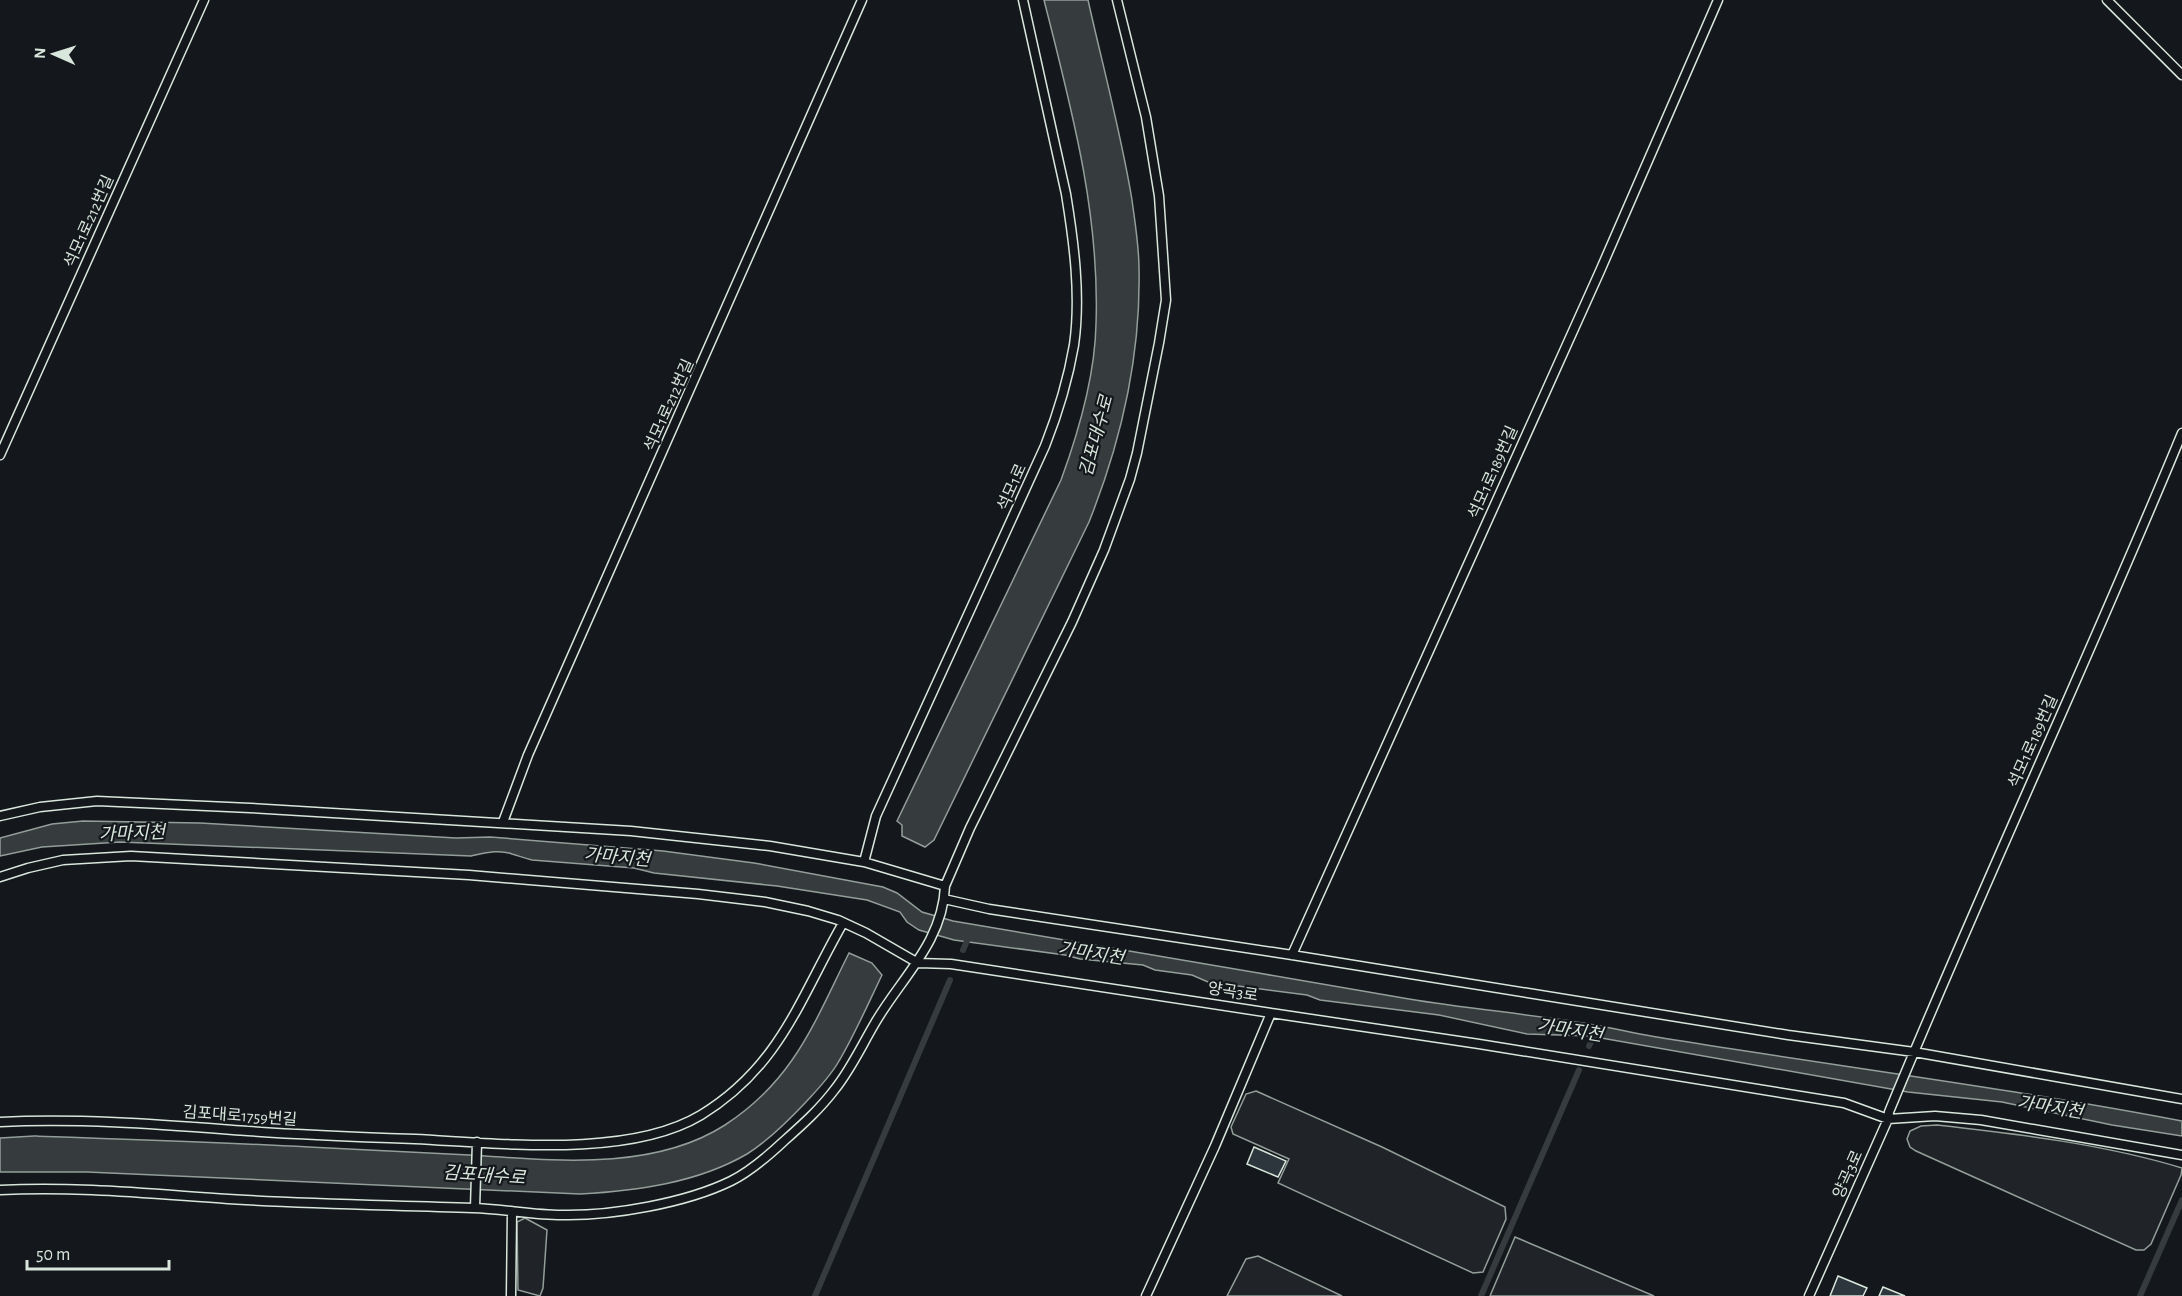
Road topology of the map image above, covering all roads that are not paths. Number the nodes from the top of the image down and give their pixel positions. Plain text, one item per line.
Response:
1 (204, 0) edge
2 (862, 0) edge
3 (1023, 0) edge
4 (1117, 0) edge
5 (1718, 0) edge
6 (2108, 0) edge
7 (2182, 75) edge
8 (2182, 433) edge
9 (0, 454) edge
10 (0, 816) edge
11 (503, 822) junction
12 (864, 862) junction
13 (0, 877) edge
14 (945, 886) junction
15 (944, 902) junction
16 (843, 923) junction
17 (1292, 955) junction
18 (918, 963) junction
19 (1271, 1013) junction
20 (1914, 1052) junction
21 (1909, 1063) joint
22 (2182, 1099) edge
23 (1888, 1116) junction
24 (0, 1122) edge
25 (477, 1147) junction
26 (2182, 1155) edge
27 (0, 1190) edge
28 (476, 1204) junction
29 (512, 1212) junction
30 (511, 1296) edge
31 (1146, 1296) edge
32 (1809, 1296) edge

1 - 9 lane, 석모1로212번길
2 - 11 lane, 석모1로212번길
3 - 12 lane, 석모1로
4 - 14 lane
5 - 17 lane, 석모1로189번길
6 - 7 lane
8 - 20 lane, 석모1로189번길
10 - 11 lane
11 - 12 lane
12 - 14 lane
13 - 16 lane
14 - 15 lane
15 - 17 lane
15 - 18 lane
16 - 18 lane
16 - 25 lane, 김포대로1759번길
17 - 20 lane
18 - 19 lane, 양곡3로
18 - 29 lane
19 - 23 lane
19 - 31 lane, 양곡3로
20 - 21 lane, 석모1로189번길
20 - 22 lane
21 - 23 lane, 양곡3로
23 - 26 lane
23 - 32 lane, 양곡3로
24 - 25 lane, 김포대로1759번길
25 - 28 lane
27 - 28 lane
28 - 29 lane
29 - 30 lane

